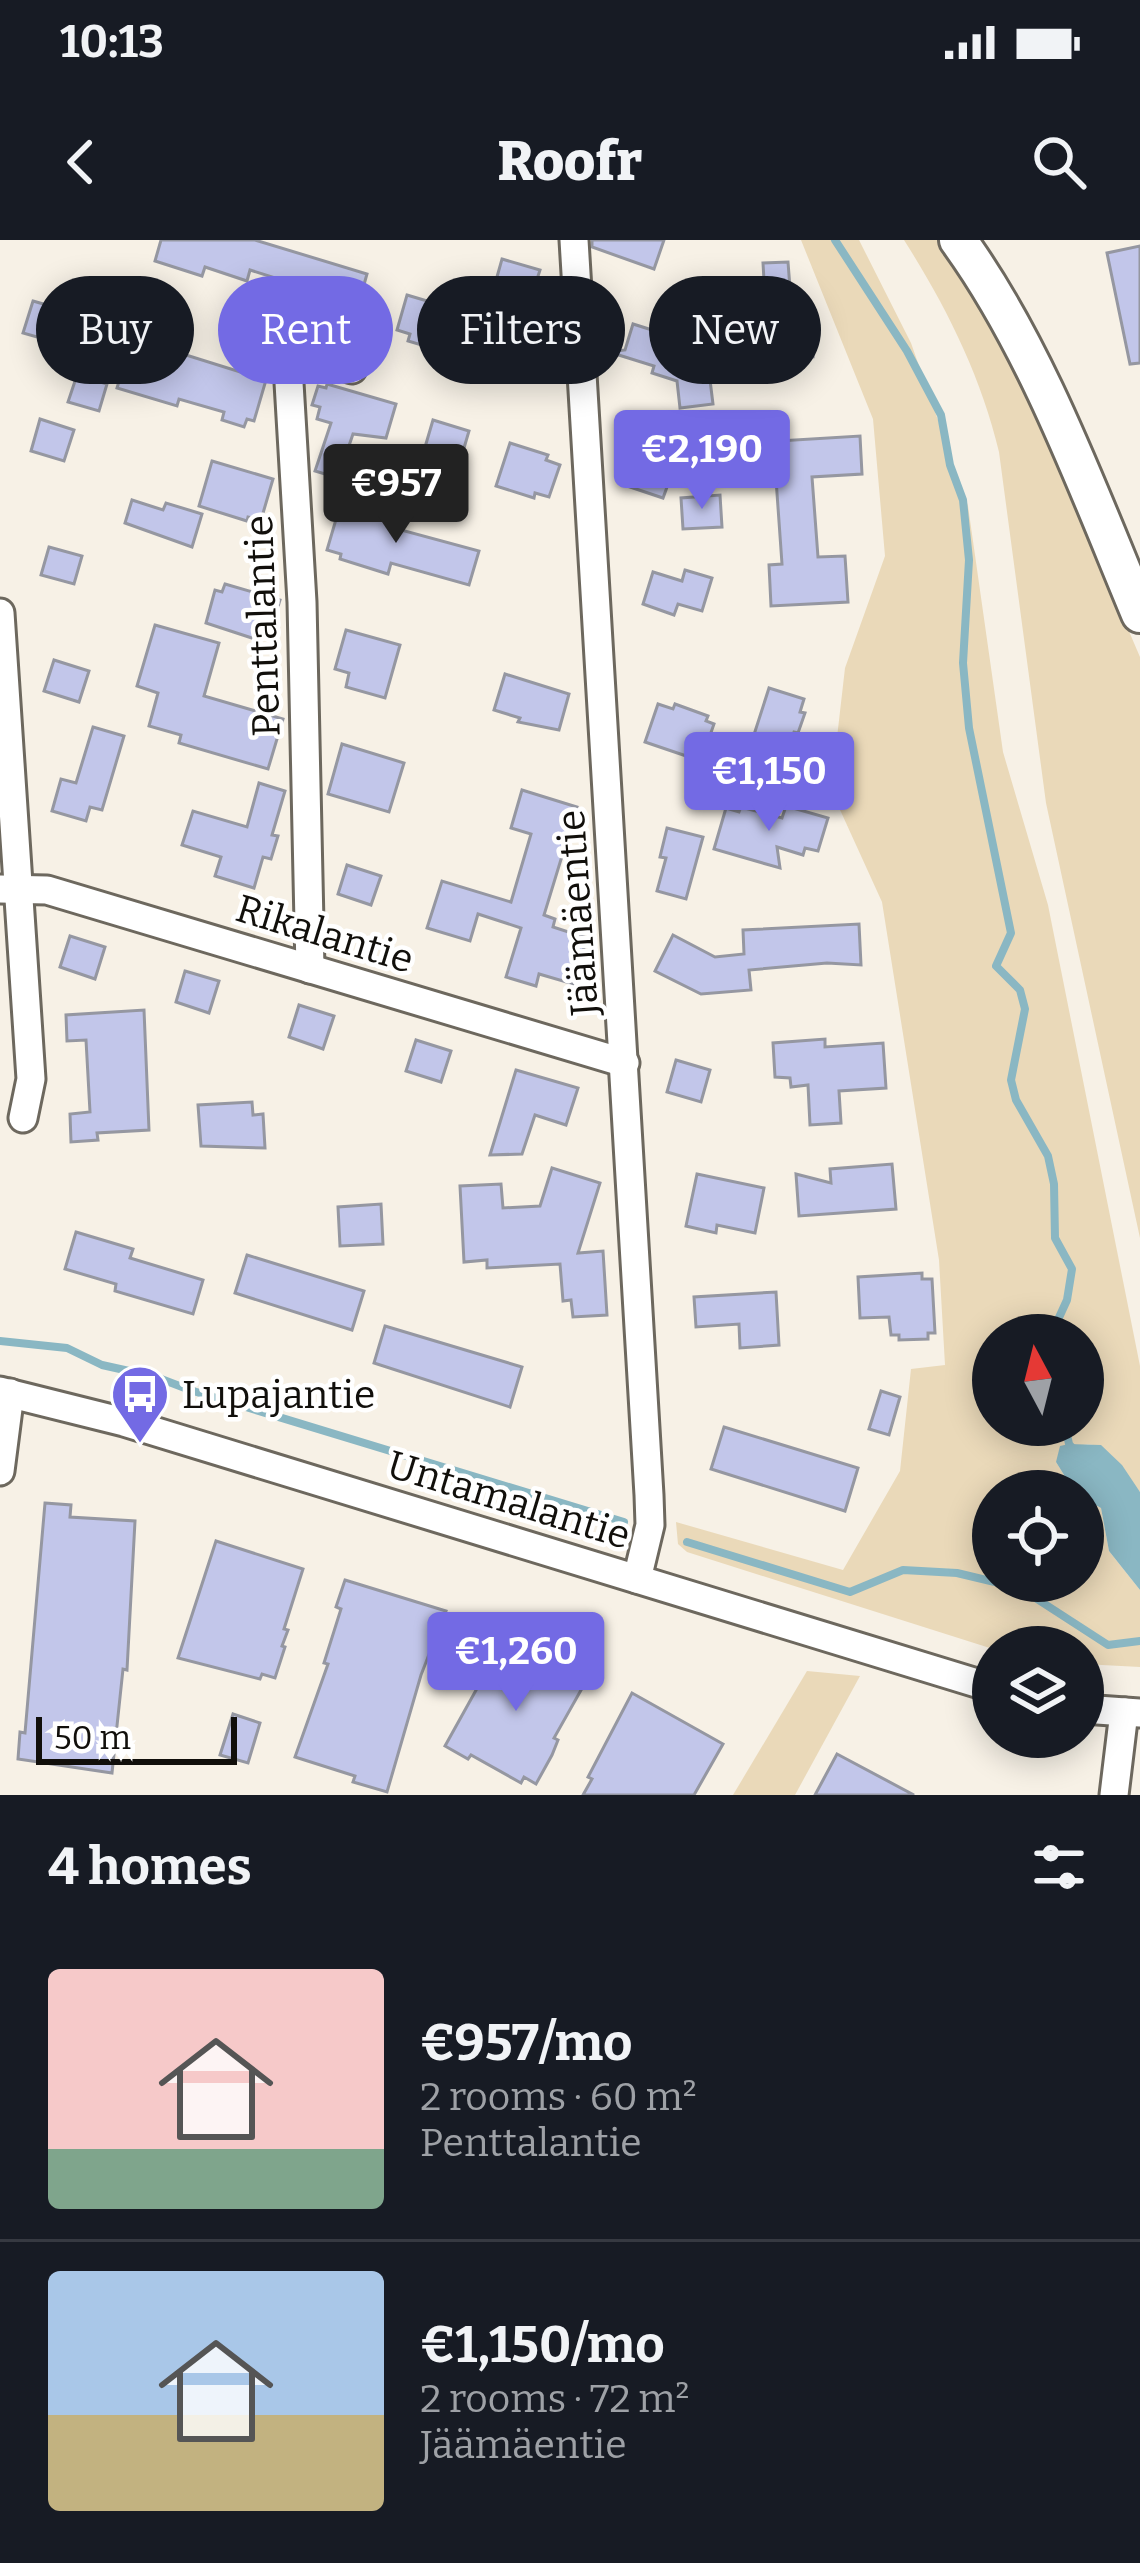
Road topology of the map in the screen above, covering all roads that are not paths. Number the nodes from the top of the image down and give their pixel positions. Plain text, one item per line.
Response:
1 (574, 240) edge
2 (958, 240) edge
3 (289, 384) edge
4 (0, 613) edge
5 (1140, 614) edge
6 (9, 889) edge
7 (310, 969) junction
8 (625, 1063) junction
9 (22, 1118) dead end
10 (5, 1392) edge
11 (0, 1471) edge
12 (637, 1579) junction
13 (972, 1682) edge
14 (1132, 1713) edge
15 (1114, 1795) edge

1 - 8 street, Jäämäentie
2 - 5 main road
3 - 7 street, Penttalantie
4 - 6 street
6 - 7 street, Rikalantie
6 - 9 street
7 - 8 street, Rikalantie
8 - 12 street, Jäämäentie
10 - 11 street
10 - 12 street, Untamalantie
12 - 13 street, Untamalantie
14 - 15 street

